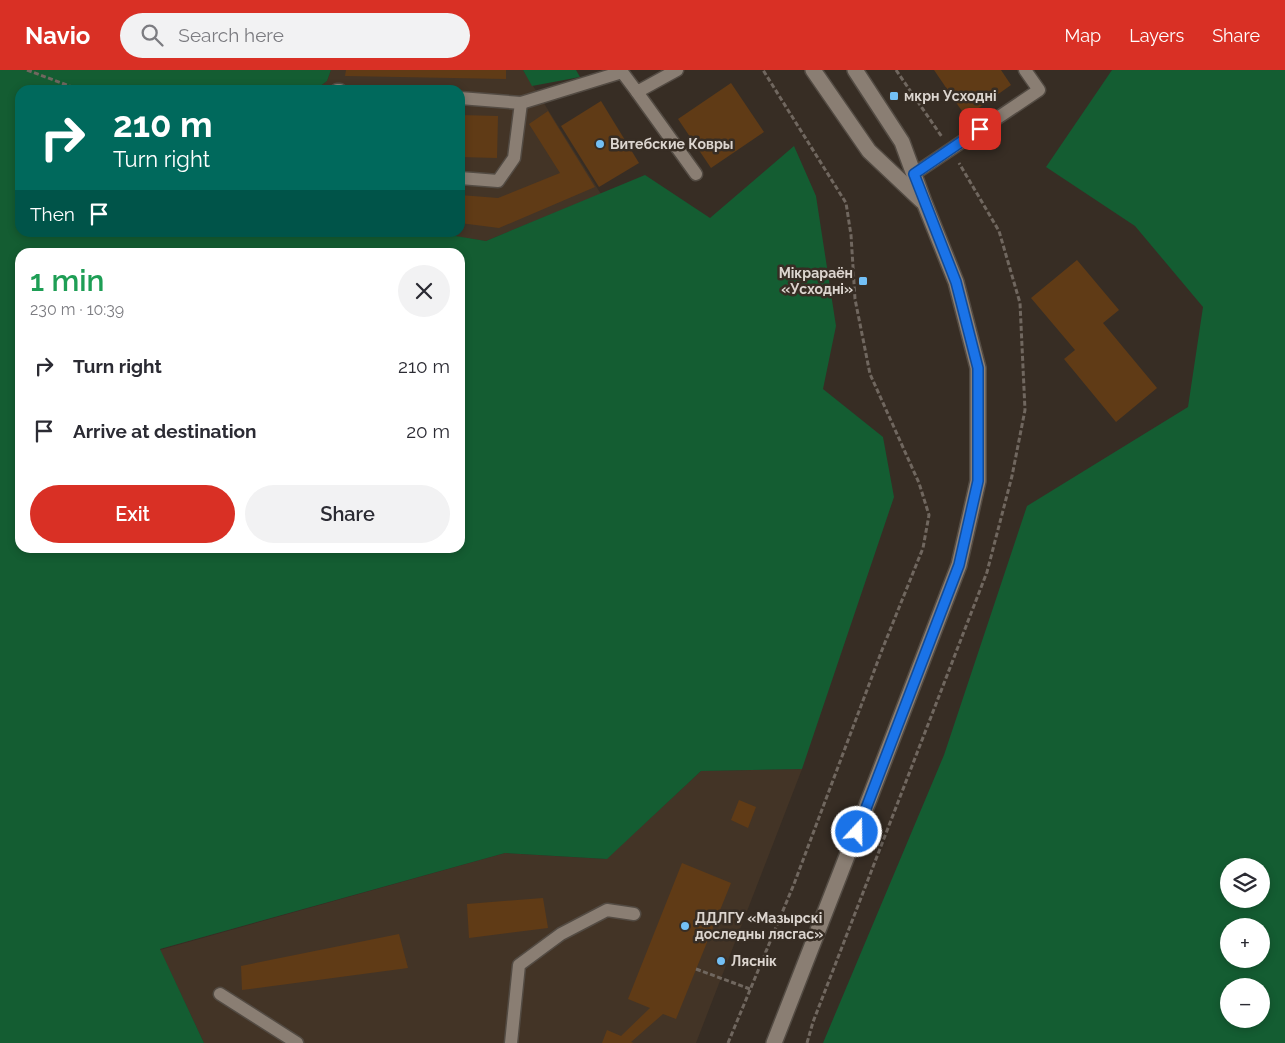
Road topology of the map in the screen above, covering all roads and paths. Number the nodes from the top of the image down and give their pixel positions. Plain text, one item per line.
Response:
1 (27, 70) edge
2 (677, 70) edge
3 (763, 70) edge
4 (814, 70) edge
5 (855, 70) edge
6 (1026, 70) edge
7 (622, 71) edge
8 (67, 85) edge
9 (637, 92) junction
10 (465, 98) edge
11 (521, 102) junction
12 (696, 174) dead end
13 (914, 174) junction
14 (465, 178) edge
15 (924, 202) junction
16 (634, 914) dead end
17 (696, 969) dead end
18 (750, 989) junction
19 (220, 994) dead end
20 (297, 1043) edge
21 (511, 1043) edge
22 (728, 1043) edge
23 (774, 1043) edge

1 - 8 path
2 - 9 lane
3 - 18 path
4 - 15 main road
5 - 13 main road
6 - 13 lane
7 - 9 lane
7 - 11 lane
9 - 12 lane
10 - 11 lane
11 - 14 lane
13 - 15 main road
15 - 23 main road
16 - 21 lane
17 - 18 path
18 - 22 path
19 - 20 lane

